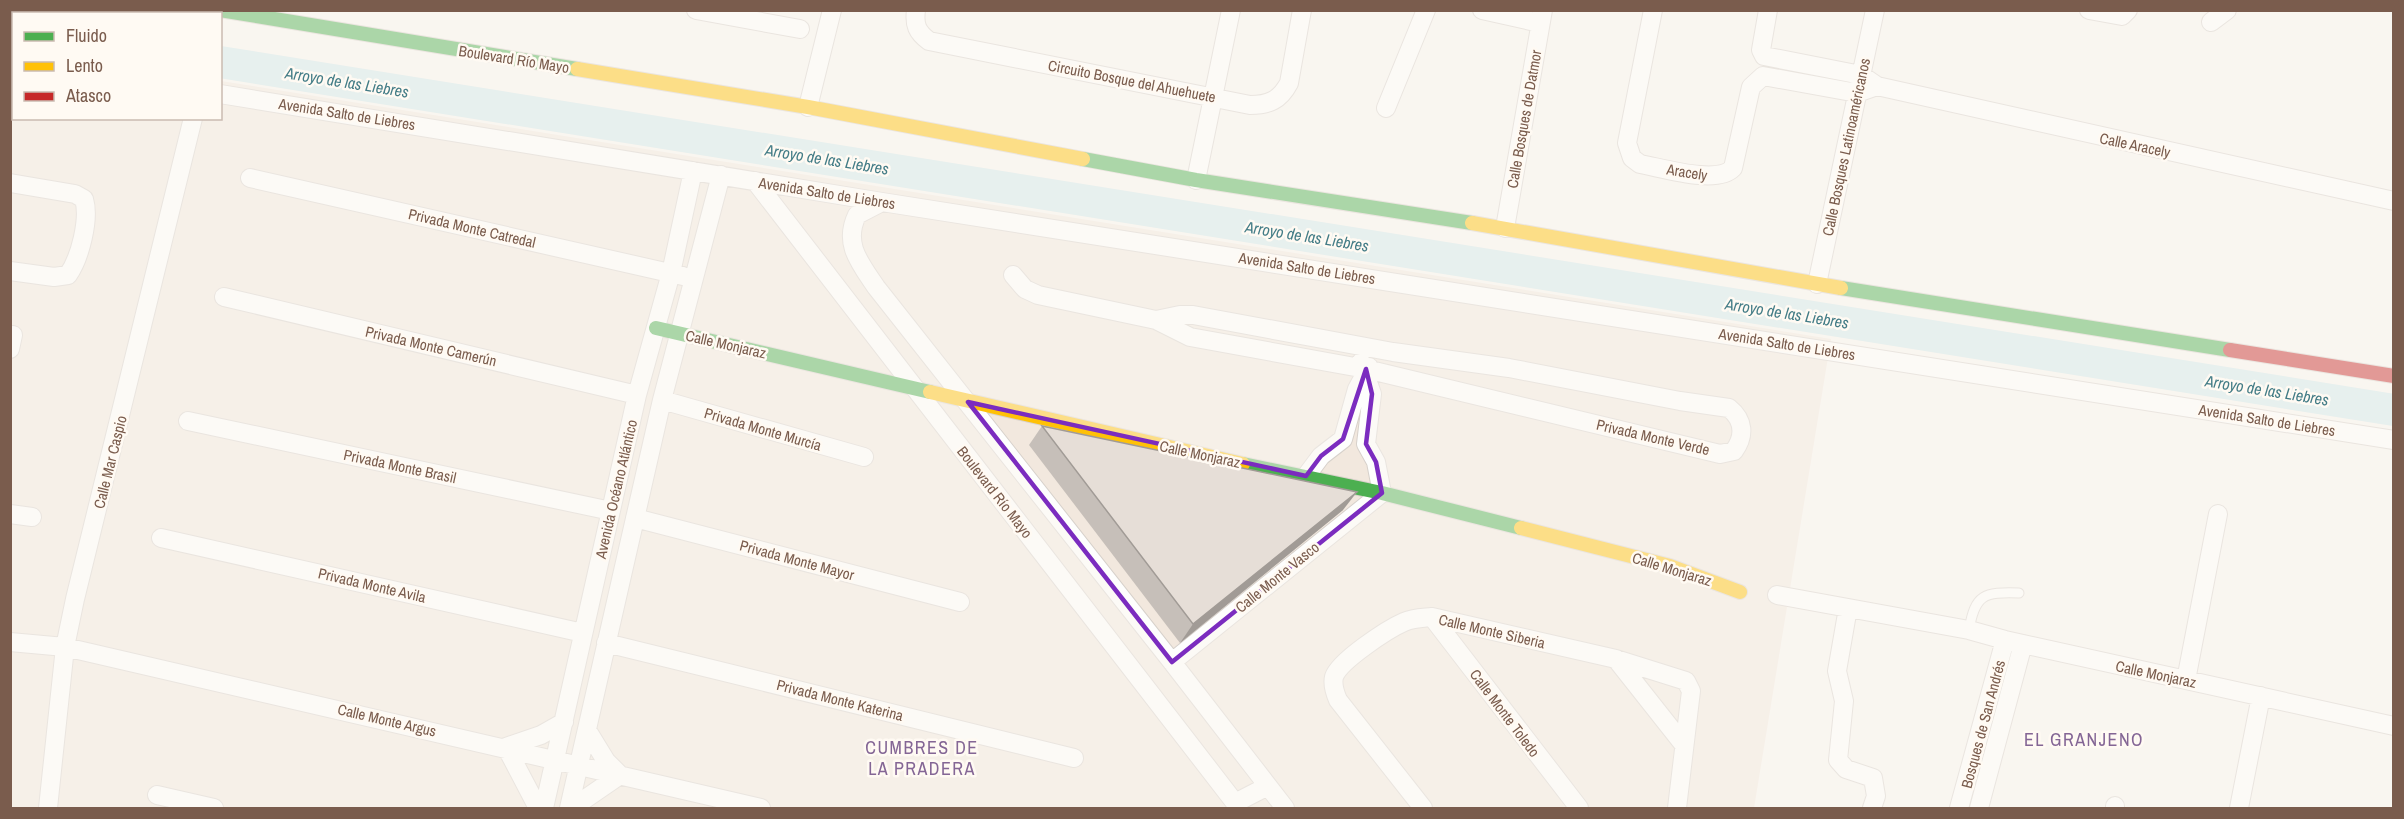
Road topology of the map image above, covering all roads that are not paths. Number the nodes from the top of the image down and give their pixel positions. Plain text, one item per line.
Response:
1 (220, 10) edge
2 (696, 10) edge
3 (832, 10) edge
4 (916, 10) edge
5 (1231, 10) edge
6 (1302, 10) edge
7 (1426, 10) edge
8 (1482, 10) edge
9 (1653, 10) edge
10 (1768, 10) edge
11 (1875, 10) edge
12 (2089, 10) edge
13 (2128, 10) edge
14 (2227, 10) edge
15 (744, 15) edge
16 (1541, 17) edge
17 (2211, 22) dead end
18 (800, 29) dead end
19 (1861, 75) junction
20 (1877, 86) junction
21 (1857, 93) junction
22 (222, 94) edge
23 (1213, 97) junction
24 (808, 107) junction
25 (1386, 108) dead end
26 (193, 120) edge
27 (693, 171) junction
28 (721, 175) junction
29 (250, 178) dead end
30 (1196, 180) junction
31 (755, 181) junction
32 (10, 183) edge
33 (2394, 201) edge
34 (882, 202) junction
35 (1505, 228) junction
36 (10, 271) edge
37 (671, 273) junction
38 (1013, 275) dead end
39 (693, 278) junction
40 (1817, 284) junction
41 (224, 297) dead end
42 (1156, 320) junction
43 (656, 328) junction
44 (679, 333) junction
45 (1350, 345) junction
46 (1393, 352) junction
47 (1366, 369) junction
48 (2394, 376) edge
49 (914, 387) junction
50 (637, 395) junction
51 (662, 400) junction
52 (968, 402) junction
53 (188, 421) dead end
54 (1343, 439) junction
55 (2394, 440) edge
56 (1366, 444) junction
57 (864, 457) dead end
58 (1306, 476) junction
59 (1382, 493) junction
60 (611, 511) junction
61 (2217, 513) dead end
62 (10, 514) edge
63 (32, 517) dead end
64 (635, 518) junction
65 (161, 538) dead end
66 (1740, 592) dead end
67 (2019, 593) dead end
68 (1777, 595) dead end
69 (960, 602) dead end
70 (1848, 608) junction
71 (1432, 617) junction
72 (1969, 630) junction
73 (583, 633) junction
74 (10, 642) edge
75 (2014, 642) junction
76 (606, 643) junction
77 (65, 647) junction
78 (1616, 659) junction
79 (1172, 662) junction
80 (2186, 680) junction
81 (2261, 696) junction
82 (564, 722) junction
83 (2394, 726) edge
84 (587, 730) junction
85 (1684, 745) junction
86 (506, 747) junction
87 (1074, 758) dead end
88 (556, 760) junction
89 (579, 766) junction
90 (620, 775) junction
91 (1268, 786) junction
92 (157, 795) dead end
93 (1237, 806) edge
94 (48, 808) edge
95 (214, 808) edge
96 (538, 808) edge
97 (544, 808) edge
98 (571, 808) edge
99 (761, 808) edge
100 (1284, 808) edge
101 (1423, 808) edge
102 (1579, 808) edge
103 (1677, 808) edge
104 (1872, 808) edge
105 (1959, 808) edge
106 (1979, 808) edge
107 (2239, 808) edge

1 - 24 street, Boulevard Río Mayo
2 - 15 street
3 - 24 street
4 - 23 street, Circuito Bosque del Ahuehuete
5 - 23 street
6 - 23 street, Circuito Bosque del Ahuehuete
7 - 25 street
8 - 16 street
9 - 21 street, Aracely
10 - 19 street
11 - 19 street, Calle Bosques Latinoaméricanos
12 - 13 street
14 - 17 street
15 - 18 street
16 - 35 street, Calle Bosques de Datmor
19 - 20 street, Calle Aracely
19 - 21 street, Calle Bosques Latinoaméricanos
20 - 21 street
20 - 33 street, Calle Aracely
21 - 40 street, Calle Bosques Latinoaméricanos
22 - 27 street, Avenida Salto de Liebres
23 - 30 street
24 - 30 street
26 - 77 street, Calle Mar Caspio
27 - 28 street, Avenida Salto de Liebres
27 - 37 street, Avenida Océano Atlántico
28 - 31 street, Avenida Salto de Liebres
28 - 39 street, Avenida Océano Atlántico
29 - 37 street, Privada Monte Catredal
30 - 35 street
31 - 34 street, Avenida Salto de Liebres
31 - 49 street, Boulevard Río Mayo
32 - 36 street
34 - 52 street
34 - 55 street, Avenida Salto de Liebres
35 - 40 street
37 - 39 street, Privada Monte Catredal
37 - 43 street, Avenida Océano Atlántico
38 - 42 street, Privada Monte Verde
39 - 44 street, Avenida Océano Atlántico
40 - 48 street
41 - 50 street, Privada Monte Camerún
42 - 45 street, Privada Monte Verde
42 - 47 street, Privada Monte Verde
43 - 44 street, Calle Monjaraz
43 - 50 street, Avenida Océano Atlántico
44 - 49 street, Calle Monjaraz
44 - 51 street, Avenida Océano Atlántico
45 - 46 street, Privada Monte Verde
45 - 47 street
46 - 47 street
46 - 47 street, Privada Monte Verde
47 - 54 street
47 - 56 street
49 - 52 street, Calle Monjaraz
49 - 93 street, Boulevard Río Mayo
50 - 60 street, Avenida Océano Atlántico
51 - 57 street, Privada Monte Murcía
51 - 64 street, Avenida Océano Atlántico
52 - 58 street, Calle Monjaraz
52 - 79 street
53 - 60 street, Privada Monte Brasil
54 - 56 street
54 - 58 street
56 - 59 street
58 - 59 street, Calle Monjaraz
59 - 66 street, Calle Monjaraz
59 - 79 street, Calle Monte Vasco
60 - 73 street, Avenida Océano Atlántico
61 - 80 street
62 - 63 street
64 - 69 street, Privada Monte Mayor
64 - 76 street, Avenida Océano Atlántico
65 - 73 street, Privada Monte Avila
67 - 72 lane
68 - 70 street, Calle Monjaraz
70 - 72 street, Calle Monjaraz
70 - 104 street
71 - 78 street, Calle Monte Siberia
71 - 101 street, Calle Monte Siberia
71 - 102 street, Calle Monte Toledo
72 - 75 street, Calle Monjaraz
73 - 82 street, Avenida Océano Atlántico
74 - 77 street, Calle Monte Argus
75 - 80 street, Calle Monjaraz
75 - 105 street, Bosques de San Andrés
75 - 106 street, Bosques de San Andrés
76 - 84 street, Avenida Océano Atlántico
76 - 87 street, Privada Monte Katerina
77 - 86 street, Calle Monte Argus
77 - 94 street, Calle Mar Caspio
78 - 85 street
78 - 85 street, Calle Monte Siberia
79 - 91 street
80 - 81 street, Calle Monjaraz
81 - 83 street, Calle Monjaraz
81 - 107 street
82 - 86 street
82 - 88 street, Avenida Océano Atlántico
84 - 89 street, Avenida Océano Atlántico
84 - 90 street
85 - 103 street, Calle Monte Siberia
86 - 88 street, Calle Monte Argus
86 - 96 street
88 - 89 street, Calle Monte Argus
88 - 97 street, Avenida Océano Atlántico
89 - 90 street, Calle Monte Argus
89 - 98 street, Avenida Océano Atlántico
90 - 98 street
90 - 99 street, Calle Monte Argus
91 - 93 street, Boulevard Río Mayo
91 - 100 street
92 - 95 street

